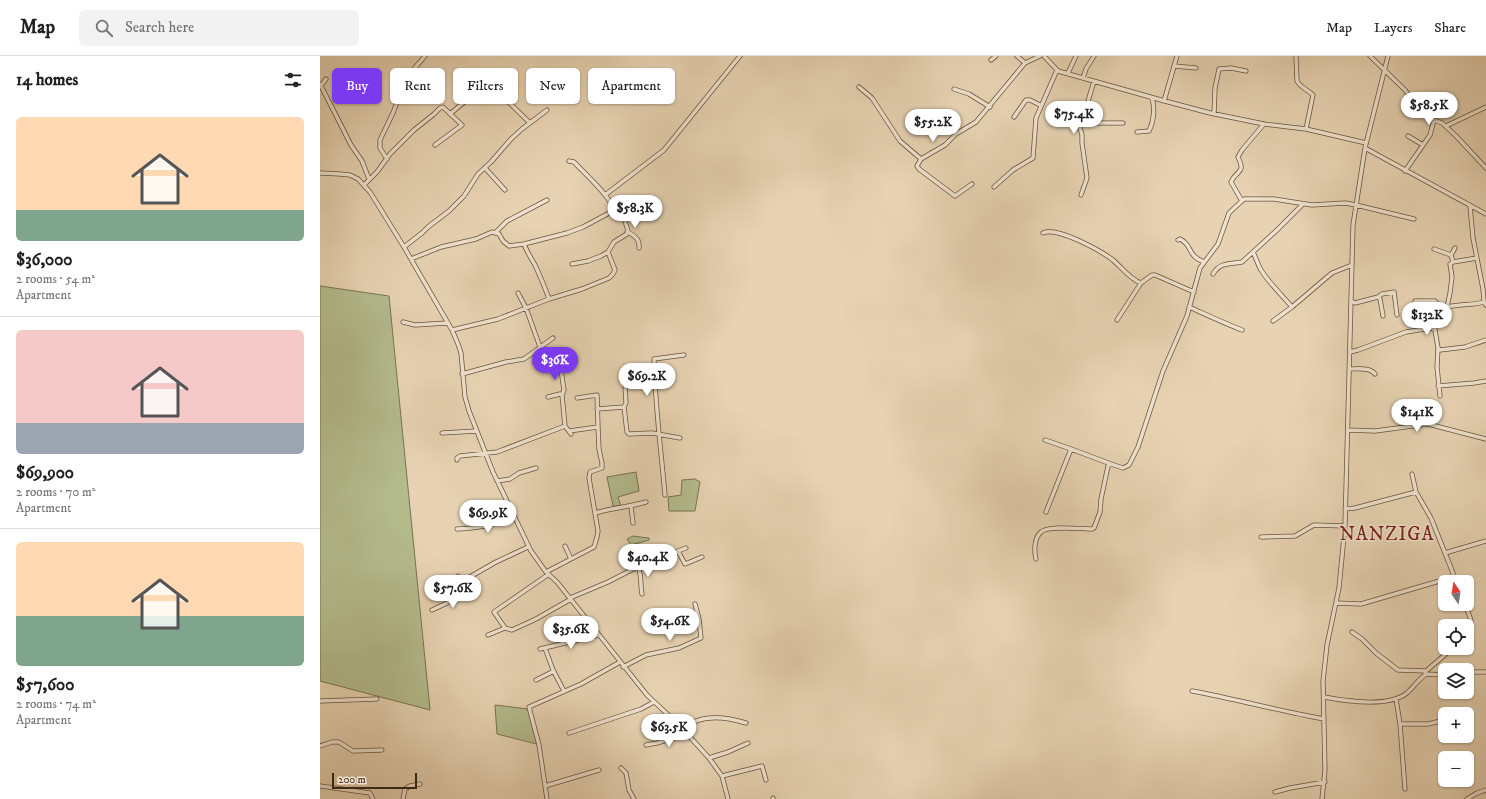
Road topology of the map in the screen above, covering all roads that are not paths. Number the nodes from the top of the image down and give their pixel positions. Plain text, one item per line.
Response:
1 (425, 56) edge
2 (740, 56) edge
3 (996, 56) edge
4 (1017, 56) edge
5 (1040, 56) edge
6 (1044, 56) edge
7 (1076, 56) edge
8 (1094, 56) edge
9 (1177, 56) edge
10 (1296, 56) edge
11 (1370, 56) edge
12 (1388, 56) edge
13 (991, 60) dead end
14 (1025, 63) junction
15 (1174, 66) junction
16 (1196, 68) dead end
17 (1057, 70) junction
18 (1384, 70) junction
19 (1246, 71) dead end
20 (1068, 73) junction
21 (1083, 78) junction
22 (326, 79) dead end
23 (1094, 81) junction
24 (321, 85) edge
25 (858, 87) dead end
26 (954, 89) dead end
27 (1152, 98) junction
28 (1164, 101) junction
29 (1040, 105) junction
30 (990, 107) junction
31 (1486, 107) edge
32 (547, 110) dead end
33 (450, 114) junction
34 (1214, 114) junction
35 (1014, 117) dead end
36 (1082, 120) junction
37 (1434, 120) junction
38 (530, 123) junction
39 (1123, 123) dead end
40 (1264, 124) junction
41 (1446, 126) junction
42 (1306, 129) junction
43 (1137, 132) dead end
44 (1408, 136) dead end
45 (1366, 143) junction
46 (435, 145) dead end
47 (1423, 145) junction
48 (1365, 148) junction
49 (387, 159) junction
50 (921, 159) junction
51 (569, 161) dead end
52 (485, 168) junction
53 (1486, 168) edge
54 (1405, 171) junction
55 (320, 173) edge
56 (369, 179) junction
57 (972, 184) dead end
58 (364, 185) junction
59 (994, 187) dead end
60 (505, 190) dead end
61 (605, 194) junction
62 (1081, 195) dead end
63 (547, 200) dead end
64 (1242, 201) junction
65 (1303, 204) junction
66 (1356, 205) junction
67 (1470, 206) junction
68 (614, 209) junction
69 (1486, 214) edge
70 (1414, 219) dead end
71 (496, 232) junction
72 (627, 232) junction
73 (1043, 233) dead end
74 (1178, 240) dead end
75 (524, 244) junction
76 (404, 247) junction
77 (639, 248) dead end
78 (1455, 248) dead end
79 (1434, 249) dead end
80 (608, 252) junction
81 (1253, 252) junction
82 (1451, 255) junction
83 (411, 258) junction
84 (1477, 258) junction
85 (1204, 262) junction
86 (1453, 262) junction
87 (572, 264) dead end
88 (1352, 265) junction
89 (1213, 274) dead end
90 (1141, 283) junction
91 (1483, 289) junction
92 (1194, 292) junction
93 (518, 293) dead end
94 (1486, 295) edge
95 (1378, 297) junction
96 (548, 299) junction
97 (1351, 301) junction
98 (1485, 304) edge
99 (1189, 307) junction
100 (1292, 307) junction
101 (1446, 307) junction
102 (526, 308) junction
103 (1414, 308) dead end
104 (1442, 309) junction
105 (1382, 316) dead end
106 (1397, 316) dead end
107 (1117, 320) dead end
108 (1273, 321) dead end
109 (404, 322) dead end
110 (447, 323) junction
111 (1436, 324) junction
112 (1431, 328) junction
113 (452, 330) junction
114 (1242, 330) dead end
115 (1435, 330) junction
116 (554, 338) dead end
117 (1486, 340) edge
118 (540, 347) junction
119 (1438, 348) junction
120 (1350, 352) junction
121 (684, 355) dead end
122 (1350, 369) junction
123 (561, 370) dead end
124 (462, 374) junction
125 (1375, 374) dead end
126 (1486, 381) edge
127 (625, 386) dead end
128 (1438, 386) junction
129 (562, 395) junction
130 (1440, 396) dead end
131 (548, 397) dead end
132 (577, 398) dead end
133 (624, 407) junction
134 (597, 409) junction
135 (565, 426) junction
136 (598, 427) junction
137 (1348, 430) junction
138 (476, 431) junction
139 (442, 433) dead end
140 (660, 433) junction
141 (680, 438) dead end
142 (1486, 439) edge
143 (1045, 440) dead end
144 (1071, 449) junction
145 (485, 453) junction
146 (457, 460) dead end
147 (1111, 464) junction
148 (536, 468) dead end
149 (1412, 474) dead end
150 (497, 481) junction
151 (1416, 492) junction
152 (665, 495) dead end
153 (646, 502) dead end
154 (631, 506) junction
155 (1346, 509) junction
156 (1046, 512) dead end
157 (595, 513) junction
158 (514, 516) junction
159 (633, 523) dead end
160 (1345, 526) junction
161 (456, 529) dead end
162 (1261, 537) dead end
163 (1486, 542) edge
164 (565, 546) dead end
165 (528, 547) junction
166 (686, 548) dead end
167 (678, 551) junction
168 (1445, 553) junction
169 (702, 557) dead end
170 (571, 559) junction
171 (1036, 559) dead end
172 (638, 567) junction
173 (548, 573) junction
174 (1453, 575) edge
175 (458, 576) dead end
176 (1438, 581) edge
177 (461, 582) junction
178 (642, 594) dead end
179 (570, 599) junction
180 (1336, 603) junction
181 (695, 604) dead end
182 (432, 610) dead end
183 (505, 628) junction
184 (1352, 632) dead end
185 (488, 635) dead end
186 (599, 635) junction
187 (545, 648) junction
188 (540, 649) dead end
189 (1445, 655) edge
190 (620, 662) junction
191 (623, 667) junction
192 (554, 671) junction
193 (1474, 672) edge
194 (1486, 672) edge
195 (1426, 673) junction
196 (1438, 674) edge
197 (536, 680) dead end
198 (564, 690) junction
199 (1192, 691) dead end
200 (1324, 697) junction
201 (377, 699) dead end
202 (1396, 699) junction
203 (320, 701) edge
204 (654, 702) junction
205 (1324, 719) junction
206 (746, 722) dead end
207 (1438, 722) edge
208 (1400, 724) junction
209 (682, 728) junction
210 (569, 733) dead end
211 (687, 734) junction
212 (659, 737) dead end
213 (748, 743) dead end
214 (646, 745) dead end
215 (320, 746) edge
216 (382, 750) dead end
217 (709, 758) junction
218 (620, 768) dead end
219 (599, 770) dead end
220 (722, 776) junction
221 (766, 780) dead end
222 (1325, 782) junction
223 (420, 784) dead end
224 (320, 786) edge
225 (545, 786) junction
226 (1405, 789) dead end
227 (1486, 790) edge
228 (1275, 792) dead end
229 (373, 799) edge
230 (403, 799) edge
231 (547, 799) edge
232 (634, 799) edge
233 (728, 799) edge
234 (1322, 799) edge
235 (1467, 799) edge

1 - 49 street
2 - 61 street
3 - 13 street
4 - 14 street
5 - 14 street
6 - 17 street
7 - 20 street
8 - 21 street
9 - 15 street
10 - 42 street
11 - 18 street
12 - 18 street
14 - 30 street
15 - 16 street
15 - 28 street
17 - 20 street
17 - 29 street
18 - 37 street
18 - 45 street
19 - 34 street
20 - 21 street
21 - 23 street
22 - 24 street
23 - 27 street
23 - 36 street
24 - 56 street
25 - 50 street
26 - 30 street
27 - 28 street
27 - 43 street
28 - 34 street
29 - 35 street
29 - 59 street
30 - 50 street
31 - 41 street
32 - 38 street
33 - 38 street
33 - 46 street
33 - 49 street
34 - 40 street
36 - 39 street
36 - 62 street
37 - 41 street
37 - 47 street
38 - 52 street
40 - 42 street
40 - 64 street
41 - 53 street
42 - 45 street
44 - 47 street
45 - 48 street
47 - 54 street
48 - 54 street
48 - 66 street
49 - 56 street
50 - 57 street
51 - 61 street
52 - 60 street
52 - 76 street
54 - 67 street
55 - 58 street
56 - 58 street
58 - 76 street
61 - 68 street
63 - 71 street
64 - 65 street
64 - 85 street
65 - 66 street
65 - 81 street
66 - 70 street
66 - 88 street
67 - 69 street
67 - 84 street
68 - 72 street
68 - 75 street
71 - 75 street
71 - 83 street
72 - 77 street
72 - 80 street
73 - 90 street
74 - 85 street
75 - 96 street
76 - 83 street
78 - 82 street
79 - 82 street
80 - 87 street
80 - 96 street
81 - 89 street
81 - 100 street
82 - 86 street
83 - 110 street
84 - 86 street
84 - 91 street
85 - 92 street
86 - 101 street
88 - 97 street
88 - 100 street
90 - 92 street
90 - 107 street
91 - 94 street
91 - 98 street
92 - 99 street
93 - 102 street
95 - 97 street
95 - 105 street
95 - 106 street
96 - 102 street
97 - 120 street
98 - 101 street
99 - 114 street
99 - 147 street
100 - 108 street
101 - 104 street
102 - 113 street
102 - 118 street
103 - 104 street
104 - 111 street
109 - 110 street
110 - 113 street
111 - 112 street
111 - 115 street
112 - 115 street
112 - 120 street
113 - 124 street
115 - 119 street
116 - 118 street
117 - 119 street
118 - 124 street
119 - 128 street
120 - 122 street
121 - 140 street
122 - 125 street
122 - 137 street
123 - 129 street
124 - 138 street
126 - 128 street
127 - 133 street
128 - 130 street
129 - 131 street
129 - 135 street
132 - 134 street
133 - 134 street
133 - 140 street
134 - 136 street
135 - 136 street
135 - 145 street
136 - 157 street
137 - 142 street
137 - 155 street
138 - 139 street
138 - 145 street
140 - 141 street
140 - 152 street
143 - 144 street
144 - 147 street
144 - 156 street
145 - 146 street
145 - 150 street
147 - 171 street
148 - 150 street
149 - 151 street
150 - 158 street
151 - 155 street
151 - 168 street
153 - 154 street
154 - 157 street
154 - 159 street
155 - 160 street
157 - 170 street
158 - 161 street
158 - 165 street
160 - 162 street
160 - 180 street
163 - 168 street
164 - 170 street
165 - 173 street
165 - 177 street
166 - 167 street
167 - 169 street
167 - 172 street
168 - 174 street
170 - 173 street
172 - 178 street
172 - 179 street
173 - 179 street
173 - 183 street
175 - 177 street
176 - 180 street
177 - 182 street
179 - 183 street
179 - 186 street
180 - 200 street
181 - 191 street
183 - 185 street
184 - 195 street
186 - 187 street
186 - 190 street
187 - 188 street
187 - 192 street
189 - 195 street
190 - 191 street
190 - 198 street
191 - 204 street
192 - 197 street
192 - 198 street
193 - 194 street
195 - 196 street
195 - 202 street
198 - 225 street
199 - 205 street
200 - 202 street
200 - 205 street
201 - 203 street
202 - 208 street
204 - 209 street
204 - 210 street
205 - 222 street
206 - 209 street
207 - 208 street
208 - 226 street
209 - 211 street
209 - 212 street
211 - 214 street
211 - 217 street
213 - 217 street
215 - 216 street
217 - 220 street
218 - 232 street
219 - 225 street
220 - 221 street
220 - 233 street
222 - 228 street
222 - 234 street
223 - 230 street
224 - 229 street
225 - 231 street
227 - 235 street

